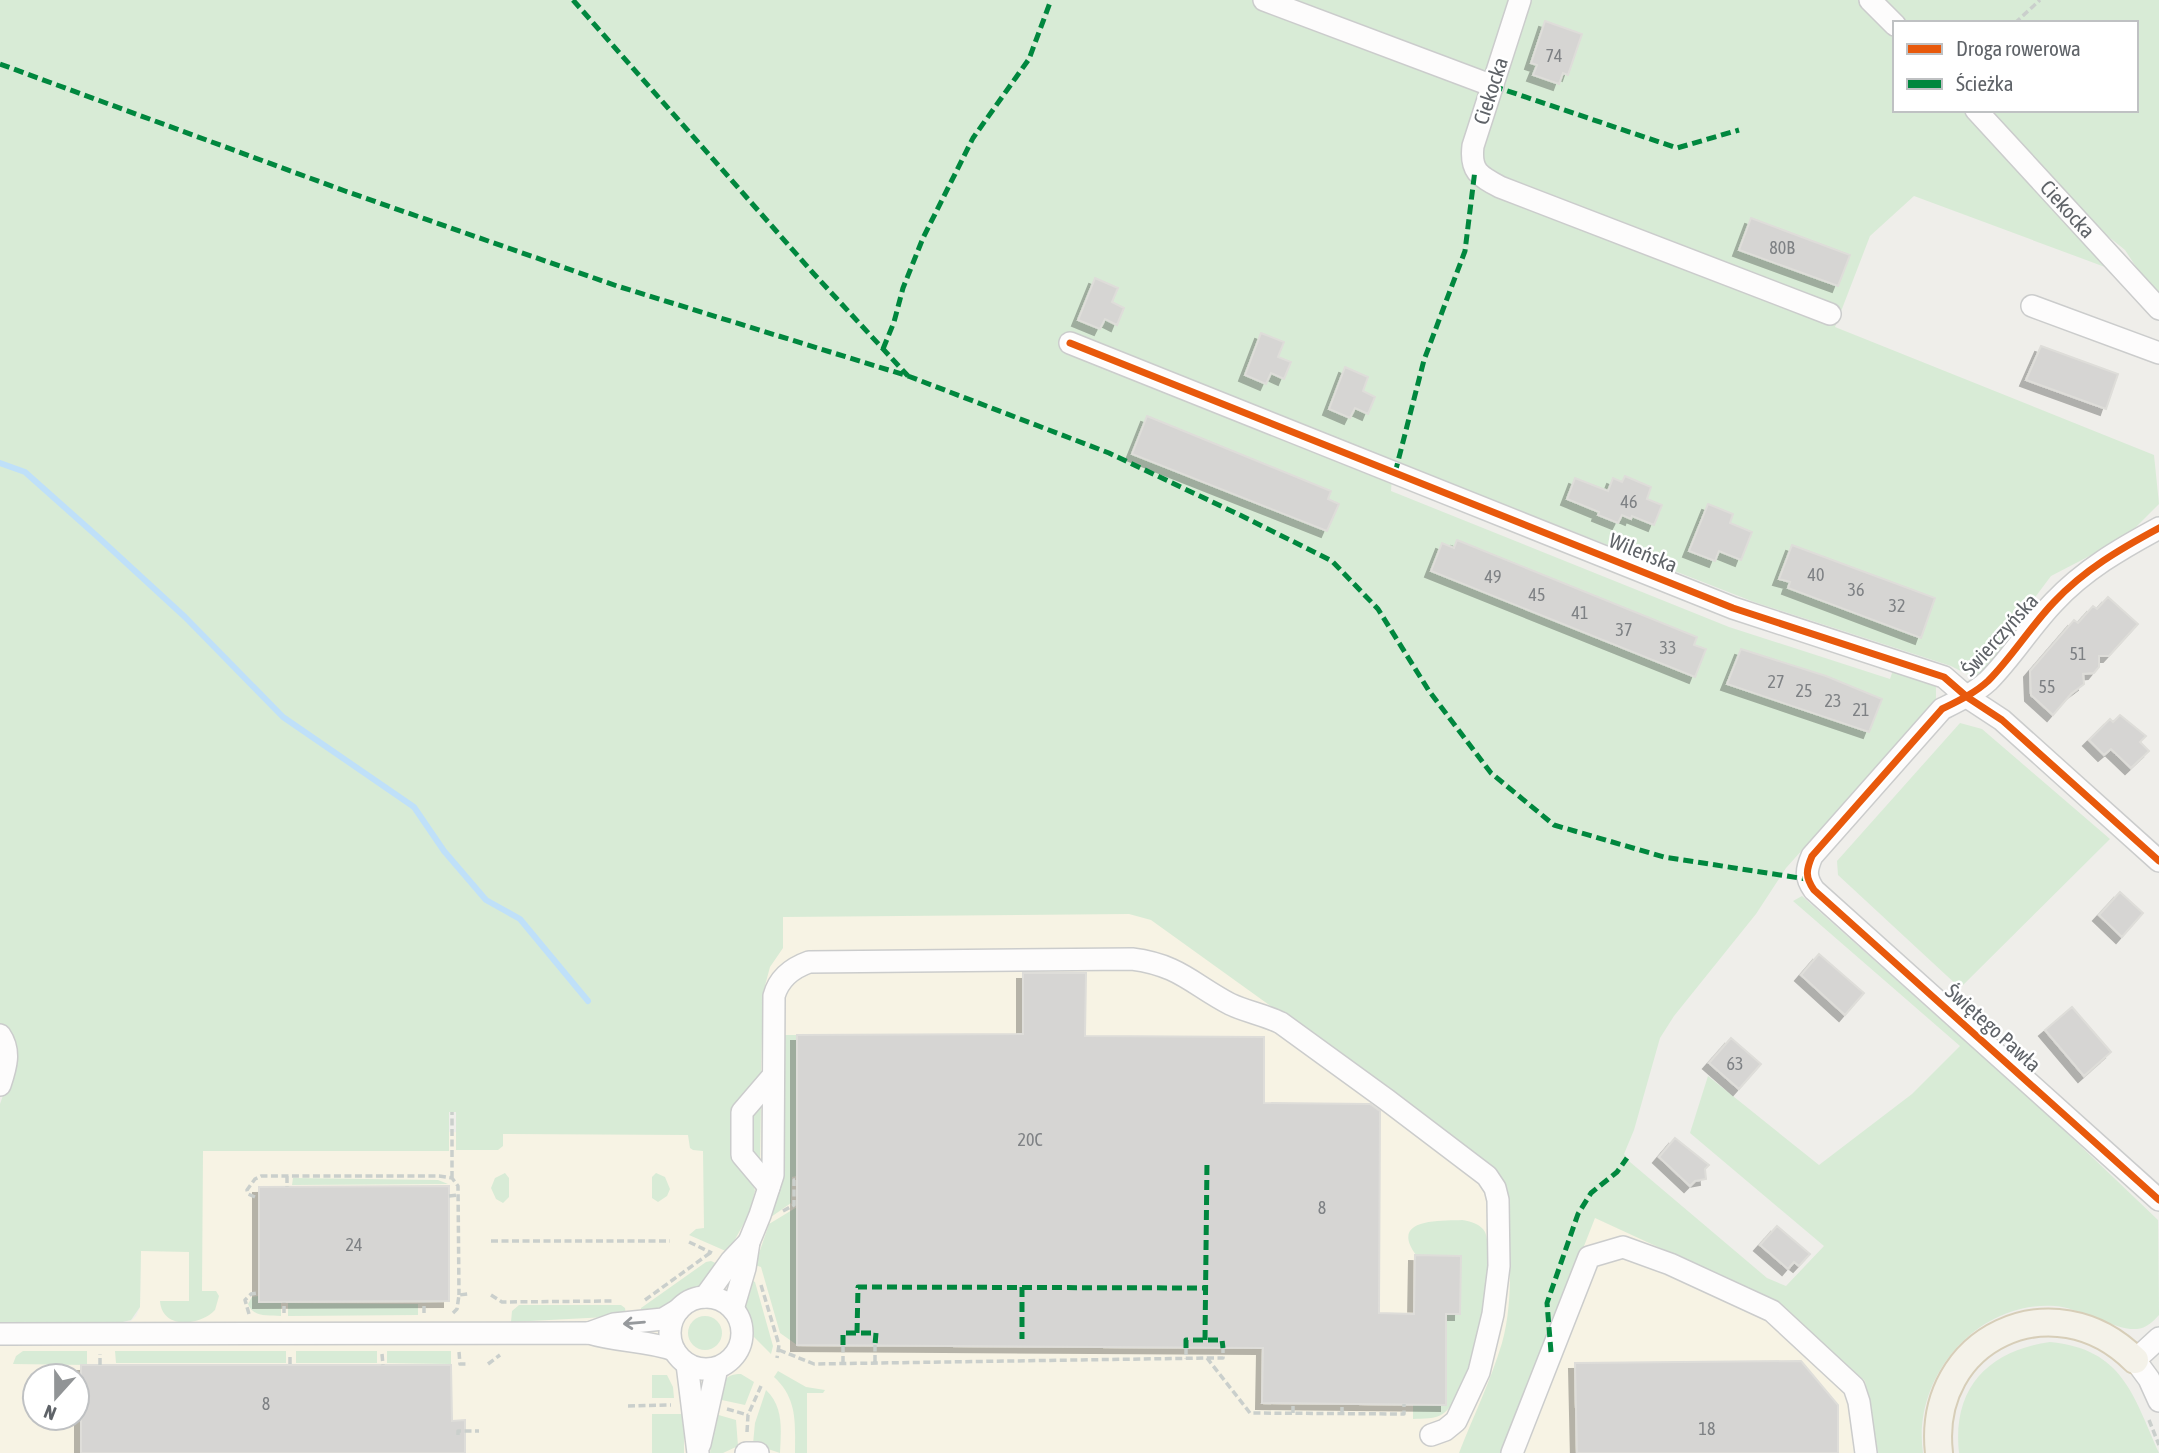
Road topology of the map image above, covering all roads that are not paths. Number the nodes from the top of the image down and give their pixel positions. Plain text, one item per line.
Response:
1 (1264, 0) edge
2 (1520, 0) edge
3 (1870, 0) edge
4 (1893, 23) edge
5 (1493, 86) junction
6 (1978, 112) edge
7 (2032, 306) dead end
8 (2159, 309) edge
9 (1830, 314) dead end
10 (1070, 343) dead end
11 (2159, 353) edge
12 (2159, 528) edge
13 (1967, 697) junction
14 (2159, 861) edge
15 (1806, 879) joint
16 (0, 1035) edge
17 (772, 1077) junction
18 (0, 1085) edge
19 (769, 1187) junction
20 (2159, 1200) edge
21 (749, 1242) junction
22 (705, 1297) junction
23 (733, 1309) junction
24 (678, 1310) junction
25 (589, 1333) junction
26 (0, 1334) edge
27 (2159, 1338) edge
28 (680, 1357) junction
29 (2135, 1360) junction
30 (717, 1368) junction
31 (2154, 1410) edge
32 (1431, 1435) dead end
33 (746, 1444) edge
34 (698, 1453) edge
35 (758, 1453) edge
36 (1511, 1453) edge
37 (1866, 1453) edge
38 (1939, 1453) edge

1 - 5 street
2 - 5 street, Ciekocka
3 - 4 street
5 - 9 street, Ciekocka
6 - 8 street, Ciekocka
7 - 11 street
10 - 13 street, Wileńska
12 - 13 street, Świerczyńska
13 - 14 street, Wileńska
13 - 15 street, Świerczyńska
15 - 20 street, Świętego Pawła
16 - 18 street
17 - 19 street
17 - 19 street
17 - 32 street
19 - 21 street
21 - 22 street
21 - 23 street
22 - 23 street
22 - 24 street
23 - 30 street
24 -> 25 street
24 - 28 street
25 - 26 street
25 - 28 street
27 - 29 street
28 - 30 street
28 - 34 street
29 - 31 street
29 - 38 main road
30 - 34 street
33 - 35 street
36 - 37 street

